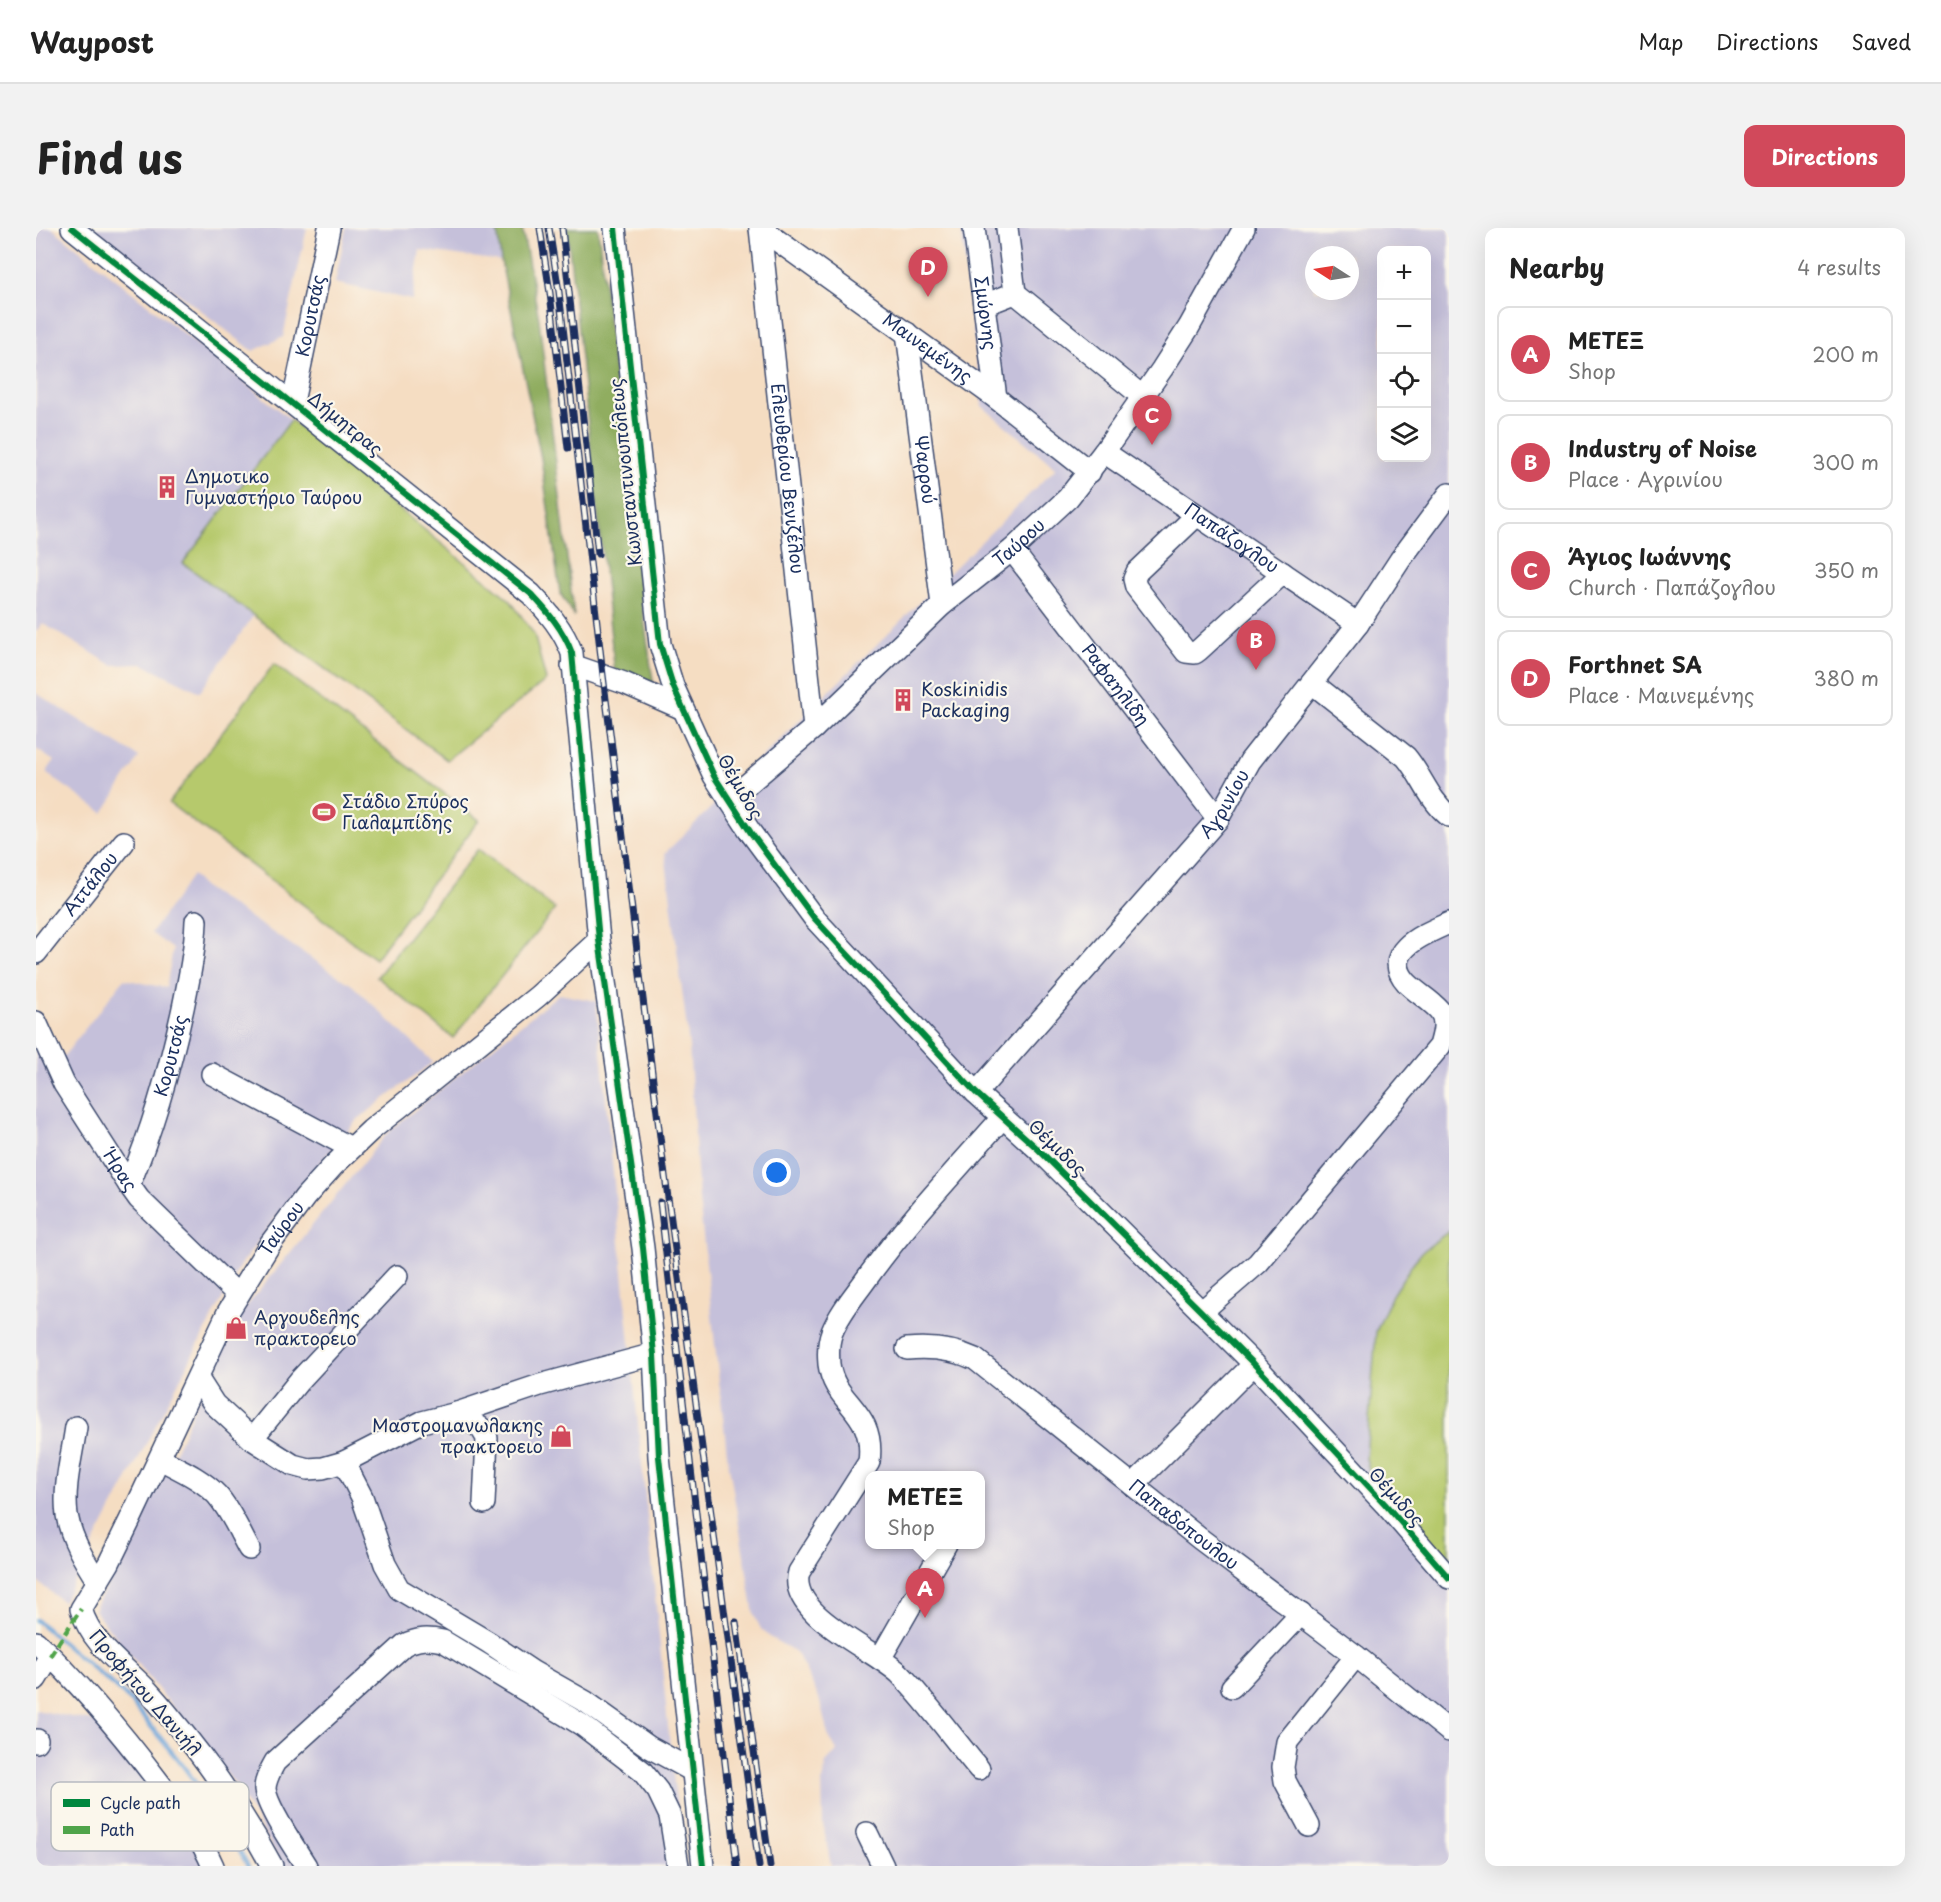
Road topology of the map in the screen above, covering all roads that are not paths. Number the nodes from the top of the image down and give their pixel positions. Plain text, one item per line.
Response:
1 (72, 228) edge
2 (329, 228) edge
3 (615, 228) edge
4 (760, 228) edge
5 (974, 228) edge
6 (1007, 228) edge
7 (1244, 228) edge
8 (1015, 293) junction
9 (984, 305) junction
10 (907, 333) junction
11 (1143, 397) junction
12 (996, 398) junction
13 (293, 402) junction
14 (1104, 452) junction
15 (1090, 472) junction
16 (1449, 494) edge
17 (1197, 515) junction
18 (1012, 550) junction
19 (1283, 573) junction
20 (942, 605) junction
21 (1358, 624) junction
22 (572, 665) junction
23 (1312, 683) junction
24 (683, 709) junction
25 (814, 728) junction
26 (729, 801) junction
27 (1449, 816) edge
28 (1218, 819) junction
29 (124, 842) dead end
30 (196, 921) dead end
31 (1449, 923) edge
32 (599, 940) junction
33 (36, 953) edge
34 (36, 1022) edge
35 (212, 1074) dead end
36 (976, 1092) junction
37 (1003, 1117) junction
38 (351, 1148) junction
39 (129, 1185) junction
40 (397, 1276) dead end
41 (238, 1294) junction
42 (1202, 1312) junction
43 (907, 1348) dead end
44 (654, 1354) junction
45 (1254, 1364) junction
46 (198, 1379) junction
47 (457, 1413) junction
48 (76, 1427) dead end
49 (252, 1439) junction
50 (160, 1459) junction
51 (344, 1462) junction
52 (1133, 1485) junction
53 (484, 1503) dead end
54 (249, 1549) dead end
55 (944, 1549) edge
56 (1449, 1578) edge
57 (98, 1582) junction
58 (81, 1609) joint
59 (1301, 1614) junction
60 (43, 1649) edge
61 (1356, 1656) junction
62 (880, 1659) junction
63 (36, 1679) edge
64 (1232, 1687) dead end
65 (1449, 1731) edge
66 (979, 1769) dead end
67 (691, 1770) junction
68 (161, 1782) edge
69 (217, 1782) edge
70 (265, 1788) junction
71 (249, 1805) edge
72 (1309, 1826) dead end
73 (249, 1830) edge
74 (867, 1833) dead end
75 (210, 1851) edge
76 (213, 1866) edge
77 (272, 1866) edge
78 (306, 1866) edge
79 (678, 1866) edge
80 (703, 1866) edge
81 (884, 1866) edge

1 - 13 street, Δήμητρας
2 - 13 street, Κορυτσάς
3 - 24 street, Κωνσταντινουπόλεως
4 - 10 street, Μαινεμένης
4 - 25 street, Ελευθερίου Βενιζέλου
5 - 9 street, Σμύρνης
6 - 8 street
7 - 11 street, Ταύρου
8 - 9 street
8 - 11 street
9 - 12 street, Σμύρνης
10 - 12 street, Μαινεμένης
10 - 20 street, Ψαρρού
11 - 14 street, Ταύρου
12 - 15 street, Μαινεμένης
13 - 22 street, Δήμητρας
14 - 15 street, Ταύρου
14 - 17 street, Παπάζογλου
15 - 18 street, Ταύρου
16 - 21 street, Αγρινίου
17 - 19 street, Παπάζογλου
17 - 19 street
18 - 20 street, Ταύρου
18 - 28 street, Ραφαηλίδη
19 - 21 street, Παπάζογλου
20 - 25 street, Ταύρου
21 - 23 street, Αγρινίου
22 - 24 street
22 - 32 street, Δήμητρας
23 - 27 street
23 - 28 street, Αγρινίου
24 - 26 street, Θέμιδος
25 - 26 street, Ταύρου
26 - 36 street, Θέμιδος
28 - 36 street, Αγρινίου
29 - 33 street, Αττάλου
30 - 39 street, Κορυτσάς
31 - 42 street
32 - 38 street, Ταύρου
32 - 44 street, Δήμητρας
34 - 39 street, Ήρας
35 - 38 street
36 - 37 street, Θέμιδος
37 - 42 street, Θέμιδος
37 - 62 street
38 - 41 street, Ταύρου
39 - 41 street, Ήρας
40 - 49 street
41 - 46 street, Ταύρου
42 - 45 street, Θέμιδος
43 - 52 street, Παπαδόπουλου
44 - 47 street
44 - 67 street, Δήμητρας
45 - 52 street
45 - 56 street, Θέμιδος
46 - 49 street
46 - 50 street, Ταύρου
47 - 51 street
47 - 53 street
48 - 57 street
49 - 51 street
50 - 54 street
50 - 57 street, Ταύρου
51 - 67 street
52 - 59 street, Παπαδόπουλου
55 - 62 street
57 - 58 street, Ταύρου
58 - 69 street, Προφήτου Δανιήλ
59 - 61 street, Παπαδόπουλου
59 - 64 street
60 - 63 street
60 - 68 street
61 - 65 street, Παπαδόπουλου
61 - 72 street
62 - 66 street
67 - 80 street, Δήμητρας
70 - 71 street
70 - 78 street
70 - 79 street
73 - 77 street, Προφήτου Δανιήλ
74 - 81 street
75 - 76 street

